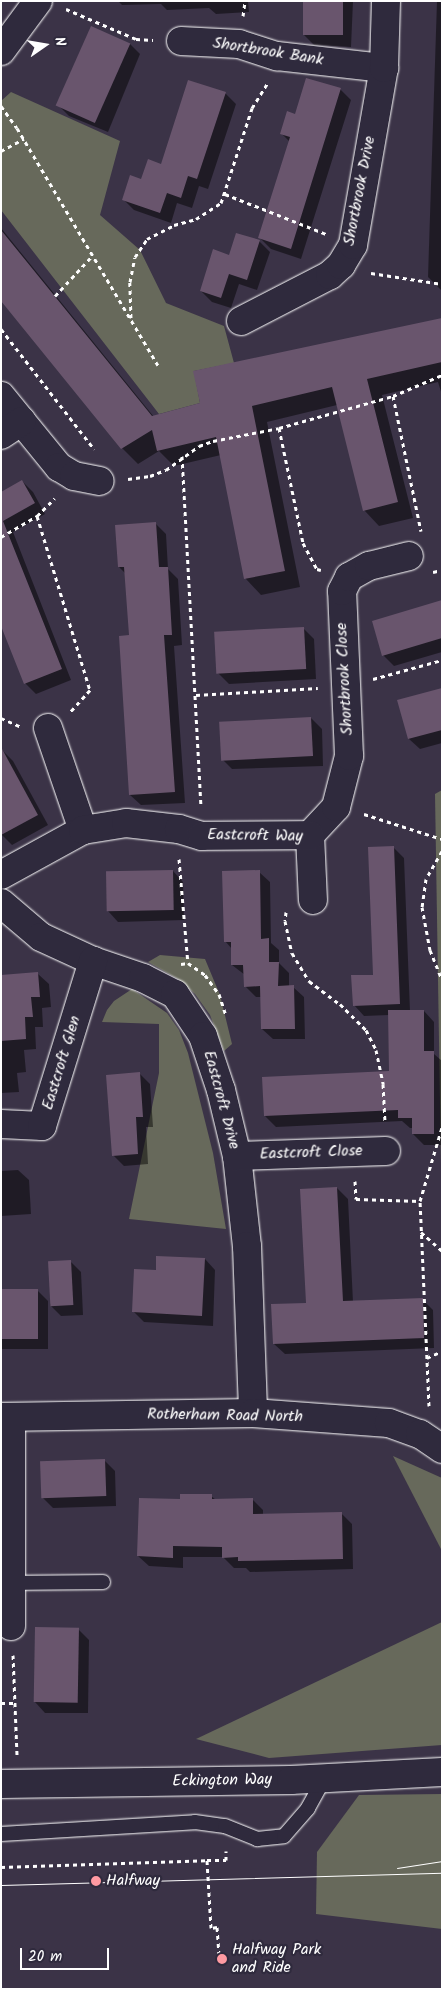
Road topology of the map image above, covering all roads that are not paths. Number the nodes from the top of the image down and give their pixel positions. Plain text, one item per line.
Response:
1 (386, 1) edge
2 (48, 3) edge
3 (181, 41) road end
4 (1, 51) edge
5 (384, 68) junction
6 (241, 322) dead end
7 (1, 396) edge
8 (11, 428) edge
9 (91, 472) road end
10 (408, 556) road end
11 (48, 728) road end
12 (83, 830) junction
13 (310, 835) junction
14 (1, 875) edge
15 (313, 900) road end
16 (1, 903) edge
17 (93, 961) junction
18 (1, 1124) edge
19 (386, 1151) road end
20 (236, 1156) junction
21 (253, 1414) junction
22 (6, 1417) edge
23 (442, 1449) edge
24 (8, 1573) edge
25 (103, 1582) dead end
26 (11, 1626) road end
27 (442, 1772) edge
28 (324, 1780) junction
29 (9, 1784) edge
30 (1, 1834) edge

1 - 5 street, Shortbrook Drive
2 - 4 street
3 - 5 street, Shortbrook Bank
5 - 6 street, Shortbrook Drive
7 - 8 street
8 - 9 street
10 - 13 street, Shortbrook Close
11 - 12 street
12 - 13 street, Eastcroft Way
12 - 14 street, Eastcroft Way
13 - 15 street, Eastcroft Way
16 - 17 street, Eastcroft Drive
17 - 18 street, Eastcroft Glen
17 - 20 street, Eastcroft Drive
19 - 20 street, Eastcroft Close
20 - 21 street, Eastcroft Drive
21 - 22 street, Rotherham Road North
21 - 23 street, Rotherham Road North
22 - 24 street
24 - 25 lane
24 - 26 street
27 - 28 street, Eckington Way
28 - 29 street, Eckington Way
28 - 30 lane

